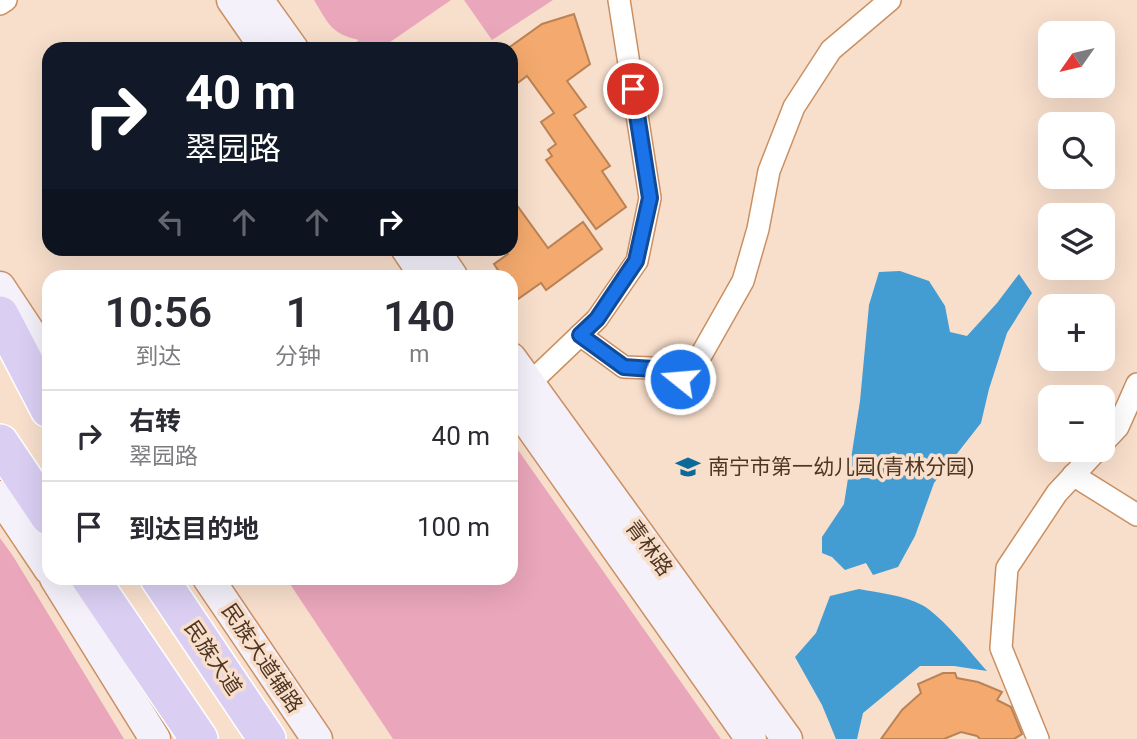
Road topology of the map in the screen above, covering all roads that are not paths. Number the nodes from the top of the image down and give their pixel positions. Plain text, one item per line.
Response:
1 (6, 0) edge
2 (232, 0) edge
3 (258, 0) edge
4 (619, 0) edge
5 (890, 0) edge
6 (0, 4) edge
7 (261, 42) edge
8 (288, 42) edge
9 (0, 288) edge
10 (0, 315) edge
11 (580, 335) junction
12 (0, 341) edge
13 (42, 350) edge
14 (1137, 384) edge
15 (518, 392) edge
16 (518, 394) edge
17 (518, 394) edge
18 (42, 398) edge
19 (42, 402) edge
20 (1115, 430) edge
21 (0, 443) edge
22 (1085, 462) edge
23 (1073, 475) junction
24 (0, 496) edge
25 (42, 506) edge
26 (1137, 515) edge
27 (42, 559) edge
28 (59, 585) edge
29 (95, 585) edge
30 (164, 585) edge
31 (213, 585) edge
32 (155, 739) edge
33 (199, 739) edge
34 (267, 739) edge
35 (317, 739) edge
36 (751, 739) edge
37 (788, 739) edge
38 (1038, 739) edge

1 - 6 street
2 - 7 main road
3 - 8 main road
4 - 11 street
5 - 11 street
9 - 13 main road
10 - 18 highway
11 - 15 street
12 - 19 highway
14 - 20 street
16 - 36 main road, 青林路
17 - 37 main road, 青林路
21 - 25 highway
22 - 23 street
23 - 26 street
23 - 38 street
24 - 27 main road
28 - 32 main road
29 - 33 highway
30 - 34 highway, 民族大道
31 - 35 main road, 民族大道辅路

